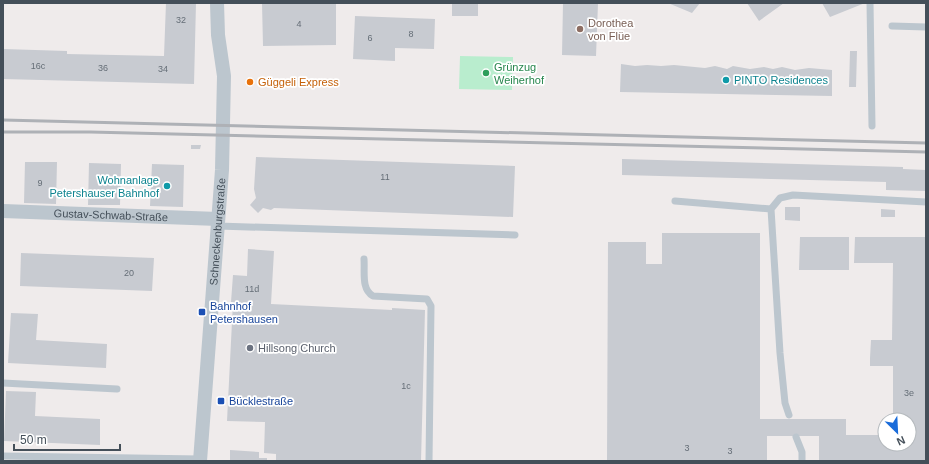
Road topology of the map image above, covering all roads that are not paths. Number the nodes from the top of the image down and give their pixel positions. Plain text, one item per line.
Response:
1 (217, 3) edge
2 (870, 3) edge
3 (892, 26) dead end
4 (926, 26) edge
5 (872, 126) dead end
6 (675, 201) dead end
7 (926, 202) edge
8 (771, 209) junction
9 (3, 211) edge
10 (218, 222) junction
11 (515, 235) dead end
12 (364, 259) dead end
13 (3, 383) edge
14 (117, 389) dead end
15 (789, 415) dead end
16 (796, 437) dead end
17 (3, 456) edge
18 (200, 460) edge
19 (429, 461) edge
20 (802, 461) edge

1 - 10 street, Schneckenburgstraße
2 - 5 lane
3 - 4 lane
6 - 8 lane
7 - 8 lane
8 - 15 lane
9 - 10 street, Gustav-Schwab-Straße
10 - 11 lane
10 - 18 street, Schneckenburgstraße
12 - 19 lane
13 - 14 lane
16 - 20 lane
17 - 18 lane

